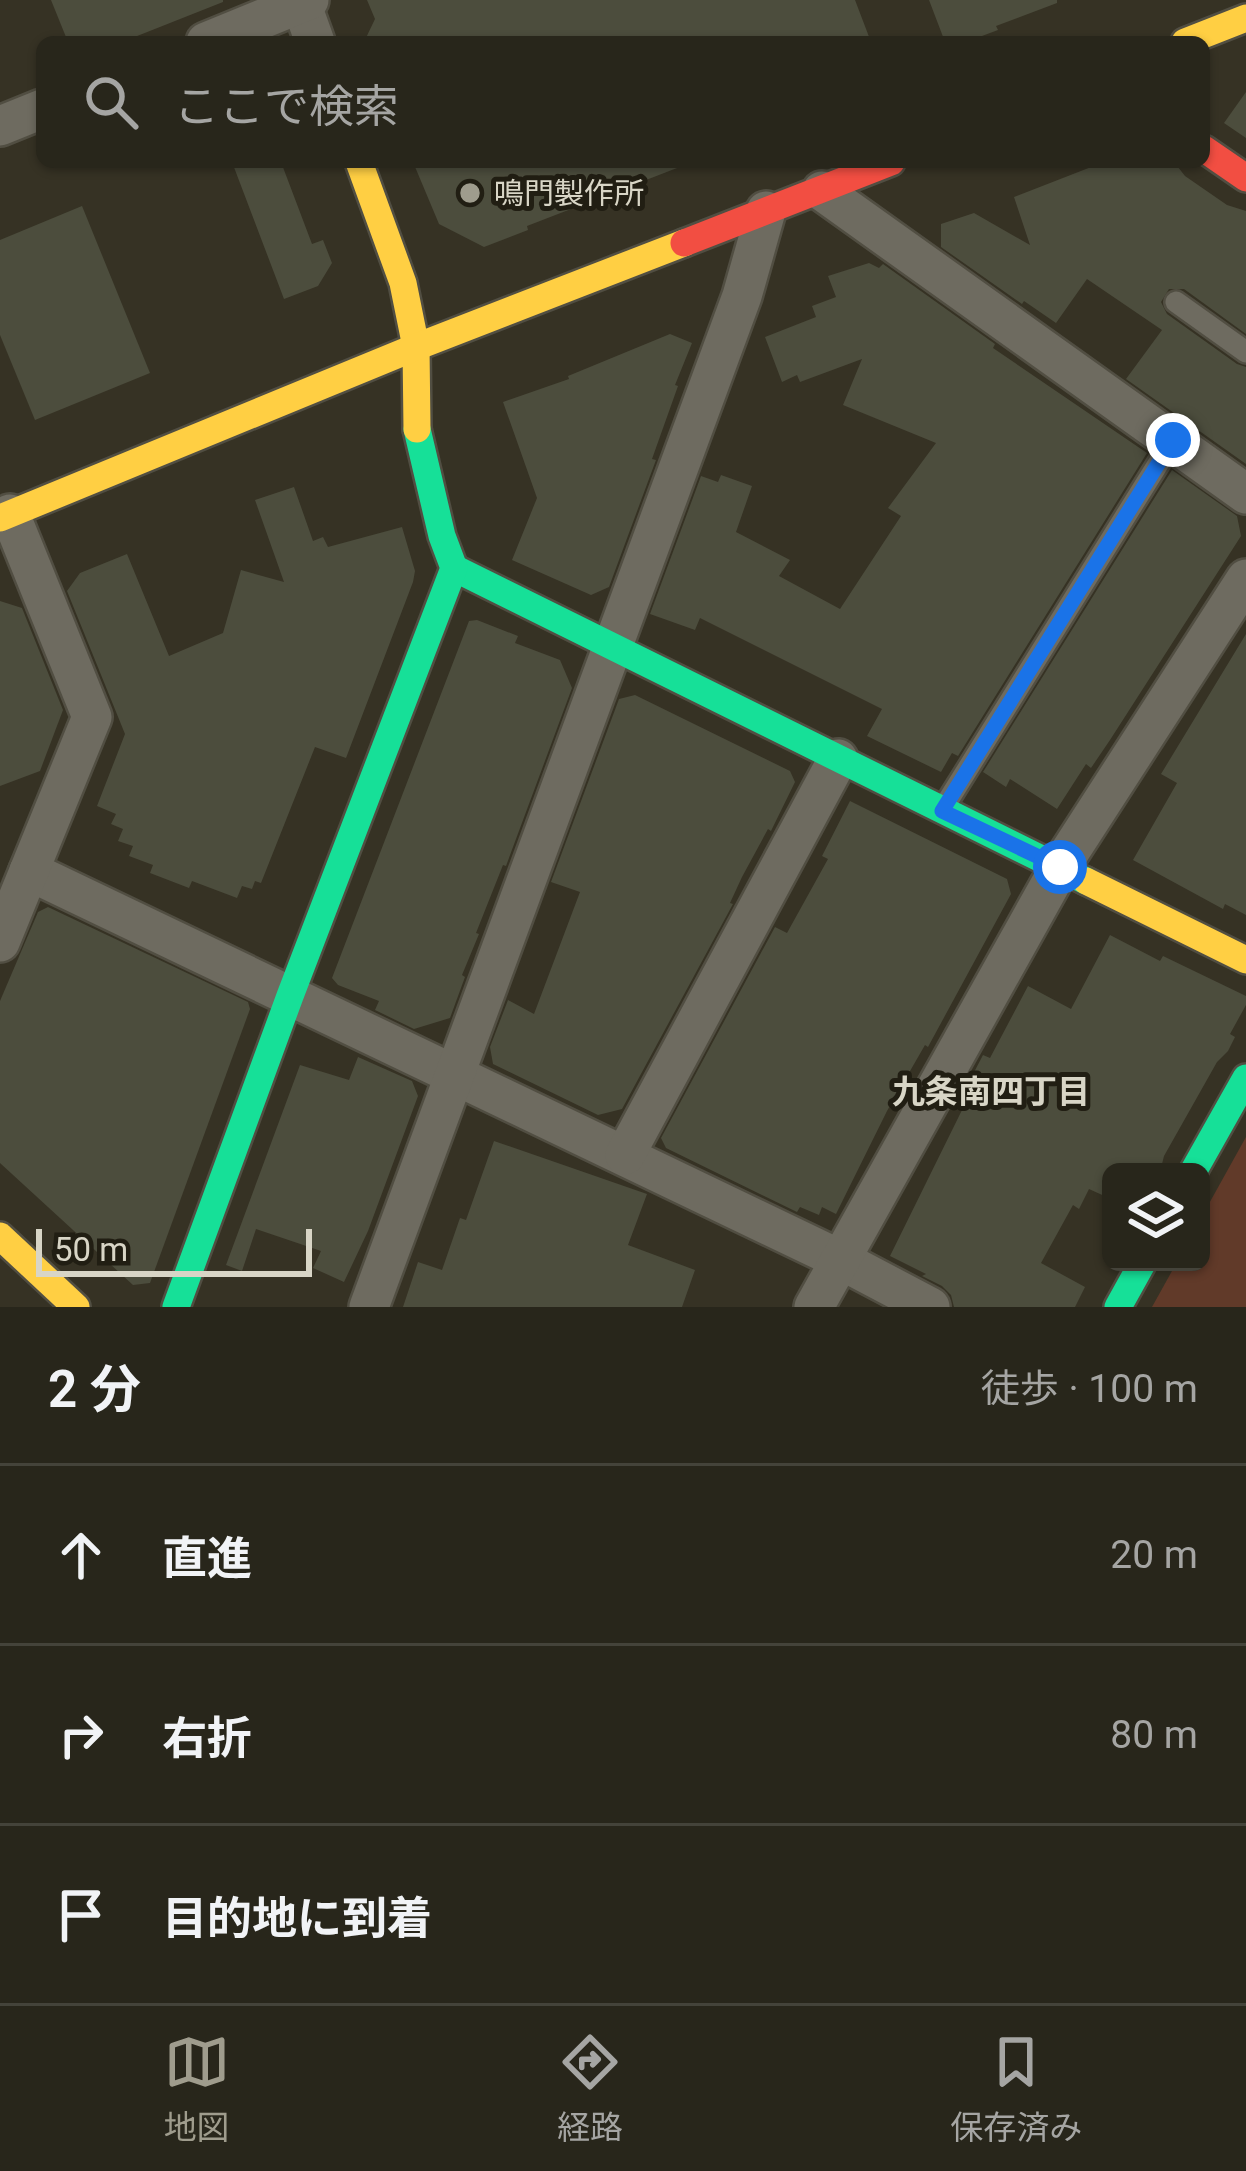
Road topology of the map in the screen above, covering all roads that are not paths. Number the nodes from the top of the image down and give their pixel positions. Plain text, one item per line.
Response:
1 (305, 2) edge
2 (1246, 18) edge
3 (221, 36) edge
4 (314, 36) edge
5 (1200, 36) edge
6 (36, 112) edge
7 (0, 127) edge
8 (1210, 153) edge
9 (361, 168) edge
10 (876, 168) edge
11 (1246, 178) edge
12 (822, 190) junction
13 (766, 212) junction
14 (1176, 302) dead end
15 (416, 347) junction
16 (1246, 352) edge
17 (1173, 440) junction
18 (1246, 494) edge
19 (5, 516) edge
20 (454, 568) junction
21 (1246, 579) edge
22 (612, 648) junction
23 (838, 759) junction
24 (942, 811) junction
25 (1060, 867) junction
26 (29, 871) junction
27 (0, 942) edge
28 (1246, 960) edge
29 (290, 995) junction
30 (454, 1076) junction
31 (1243, 1091) edge
32 (625, 1155) junction
33 (1199, 1163) edge
34 (0, 1236) edge
35 (839, 1259) junction
36 (1138, 1271) edge
37 (76, 1307) edge
38 (176, 1307) edge
39 (369, 1307) edge
40 (814, 1307) edge
41 (930, 1307) edge
42 (1118, 1307) edge

1 - 3 street
1 - 4 street
2 - 5 street
6 - 7 street
8 - 11 street
9 - 15 street
10 - 12 street
12 - 13 street
12 - 17 street
13 - 15 street
13 - 22 street
14 - 16 lane
15 - 19 street
15 - 20 street
17 - 18 street
17 - 24 lane
19 - 26 street
20 - 22 street
20 - 29 street
21 - 25 street
22 - 23 street
22 - 30 street
23 - 24 street
23 - 32 street
24 - 25 street
25 - 28 street
25 - 35 street
26 - 27 street
26 - 29 street
29 - 30 street
29 - 38 street
30 - 32 street
30 - 39 street
31 - 33 street
32 - 35 street
34 - 37 street
35 - 40 street
35 - 41 street
36 - 42 street

